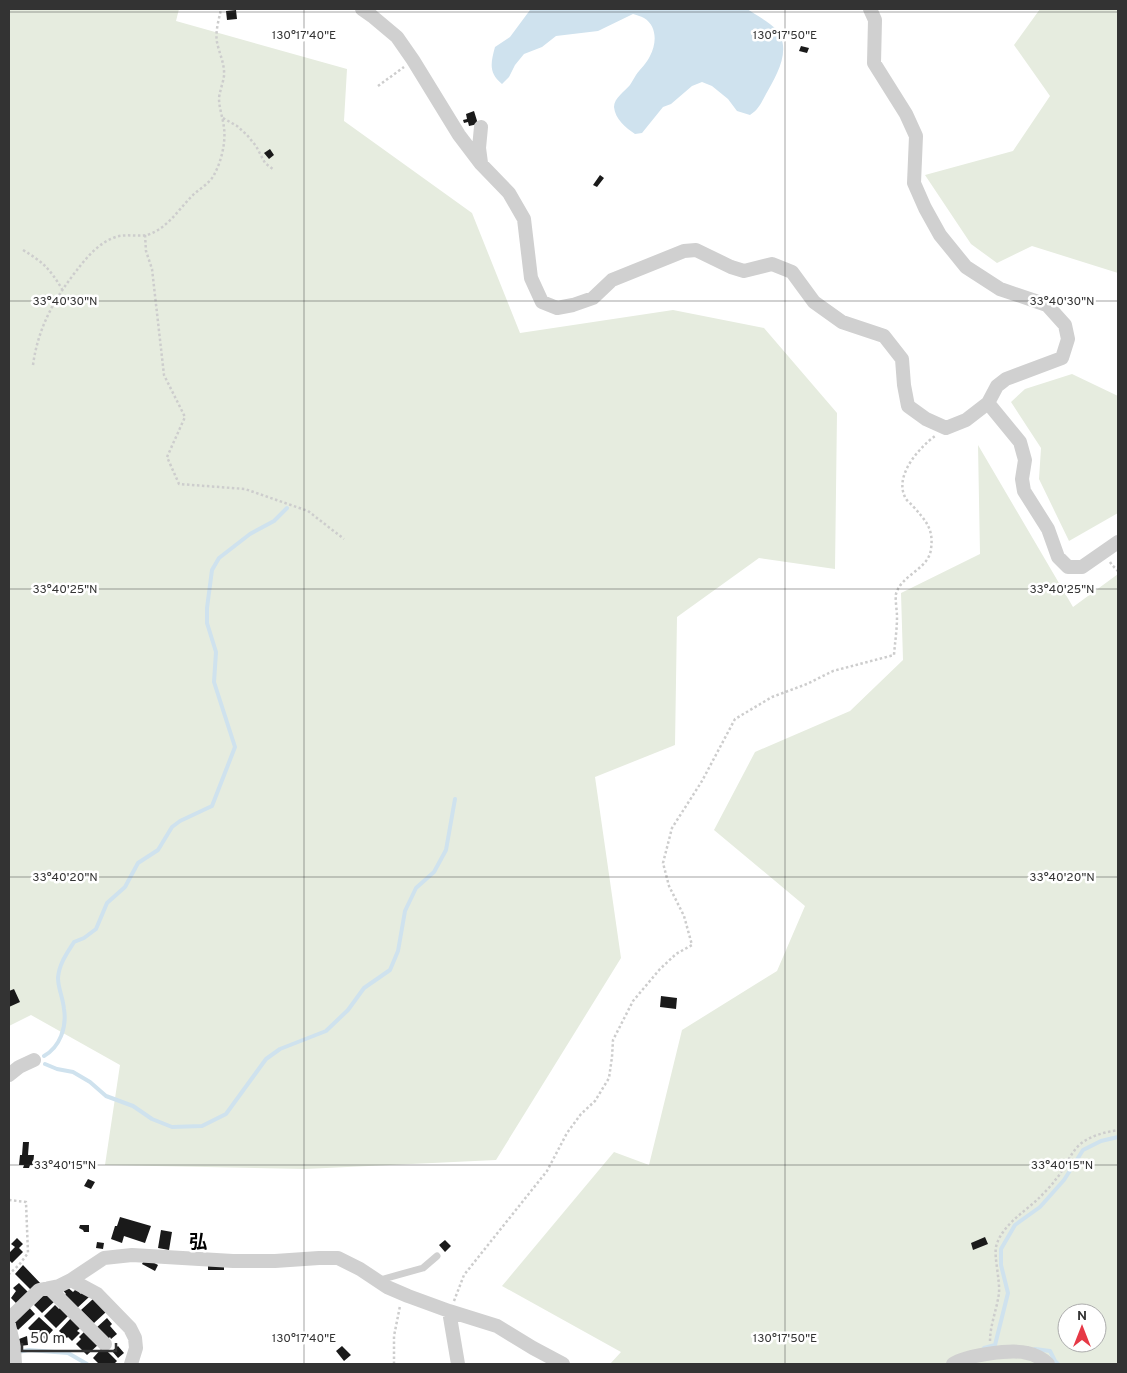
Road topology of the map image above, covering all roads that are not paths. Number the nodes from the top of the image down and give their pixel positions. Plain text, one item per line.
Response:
1 (362, 9) edge
2 (870, 9) edge
3 (481, 127) dead end
4 (481, 164) junction
5 (988, 403) junction
6 (1118, 542) edge
7 (34, 1060) dead end
8 (9, 1075) edge
9 (437, 1256) dead end
10 (71, 1280) junction
11 (382, 1284) junction
12 (48, 1288) junction
13 (449, 1312) junction
14 (9, 1319) edge
15 (9, 1325) edge
16 (105, 1344) dead end
17 (15, 1364) edge
18 (131, 1364) edge
19 (458, 1364) edge
20 (563, 1364) edge
21 (953, 1364) edge
22 (1048, 1364) edge

1 - 4 street
2 - 5 street
3 - 4 street
4 - 5 street
5 - 6 street
7 - 8 street
9 - 11 lane
10 - 11 street
10 - 12 street
10 - 18 street
11 - 13 street
12 - 14 street
12 - 16 street
13 - 19 street
13 - 20 street
15 - 17 street
21 - 22 street

